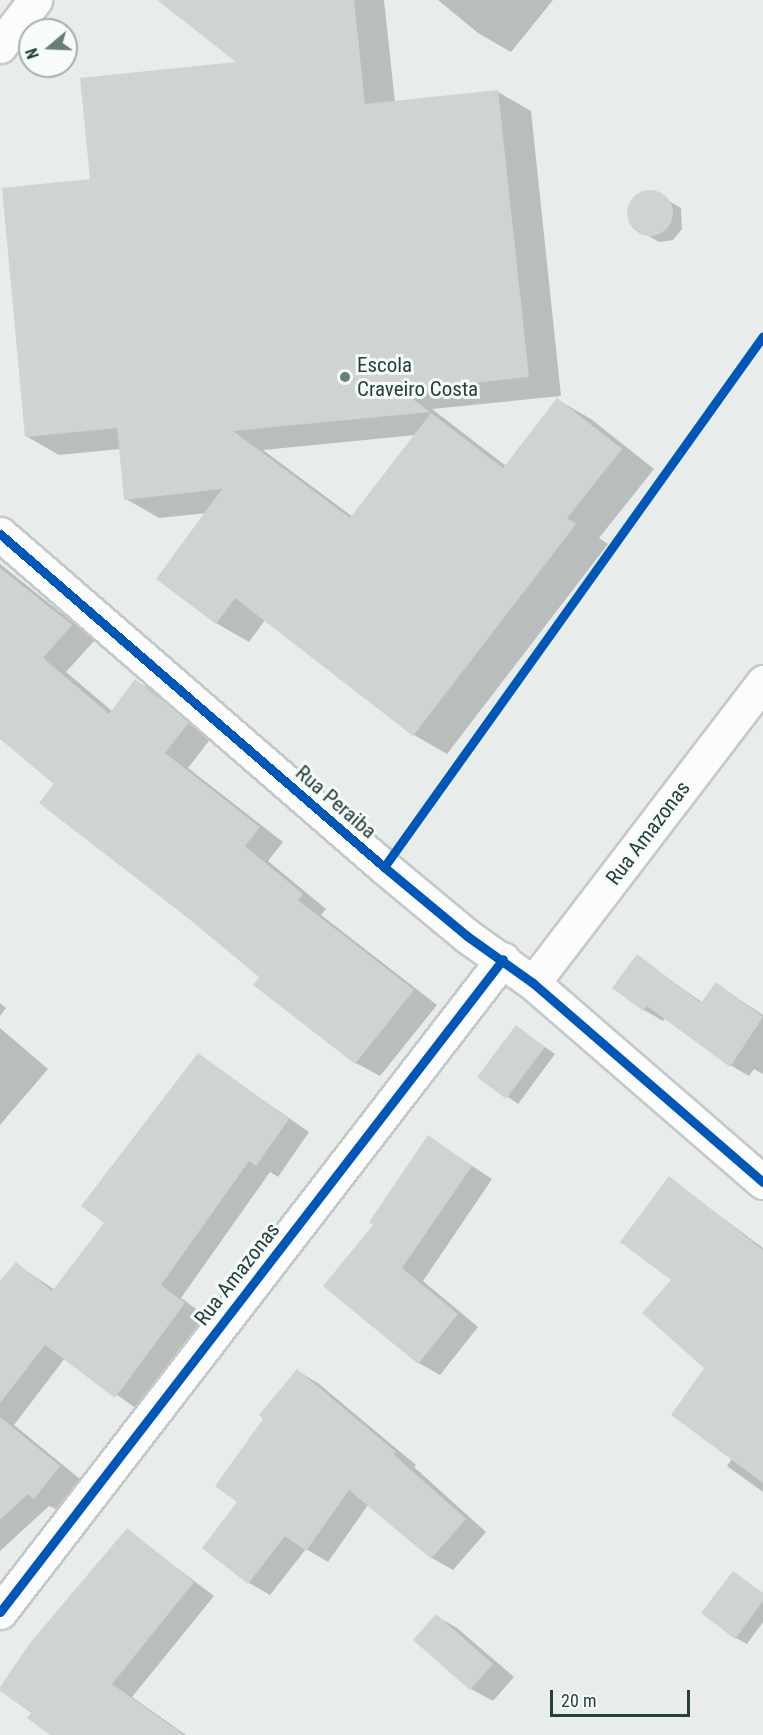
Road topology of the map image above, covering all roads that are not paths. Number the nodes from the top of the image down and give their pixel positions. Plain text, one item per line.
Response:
1 (35, 0) edge
2 (0, 46) edge
3 (0, 534) edge
4 (763, 682) edge
5 (503, 959) junction
6 (533, 983) junction
7 (763, 1182) edge
8 (0, 1612) edge

1 - 2 street
3 - 5 street, Rua Peraiba
4 - 6 street, Rua Amazonas
5 - 6 street, Rua Peraiba
5 - 8 street, Rua Amazonas
6 - 7 street, Rua Peraiba

